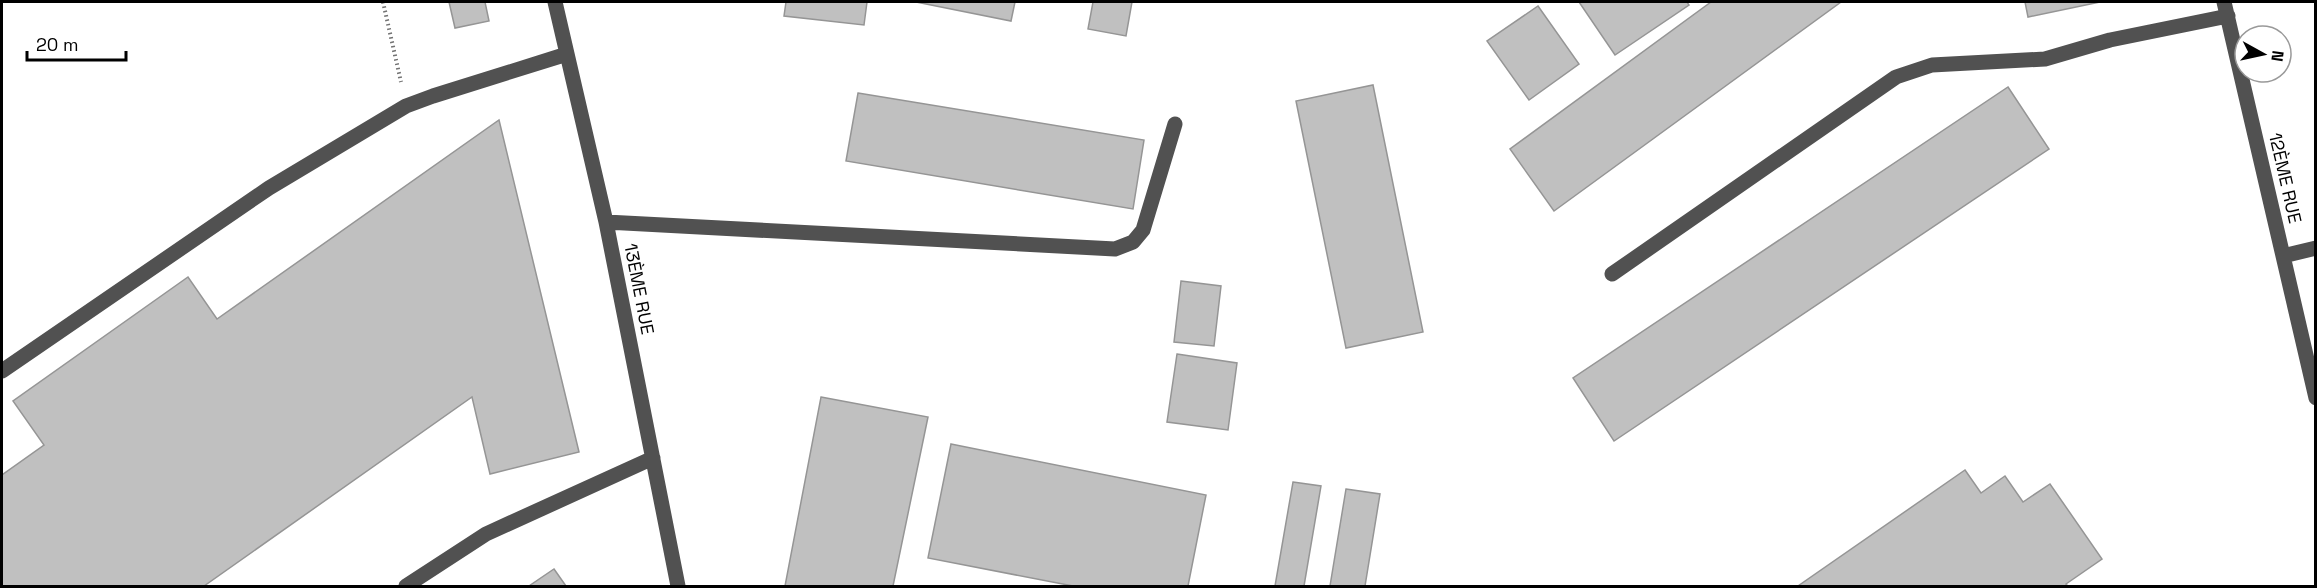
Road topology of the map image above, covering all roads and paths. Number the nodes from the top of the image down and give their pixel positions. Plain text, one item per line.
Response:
1 (383, 2) edge
2 (555, 2) edge
3 (2226, 9) edge
4 (567, 54) junction
5 (406, 106) junction
6 (1175, 124) dead end
7 (606, 222) junction
8 (2316, 248) edge
9 (2283, 256) junction
10 (1612, 274) dead end
11 (2, 371) edge
12 (2316, 398) edge
13 (653, 458) junction
14 (406, 586) edge
15 (678, 586) edge

1 - 5 path
2 - 4 street, 13ÈME RUE
3 - 9 street, 12ÈME RUE
3 - 10 street
4 - 5 street
4 - 7 street, 13ÈME RUE
5 - 11 street
6 - 7 street
7 - 13 street, 13ÈME RUE
8 - 9 street
9 - 12 street, 12ÈME RUE
13 - 14 street
13 - 15 street, 13ÈME RUE

